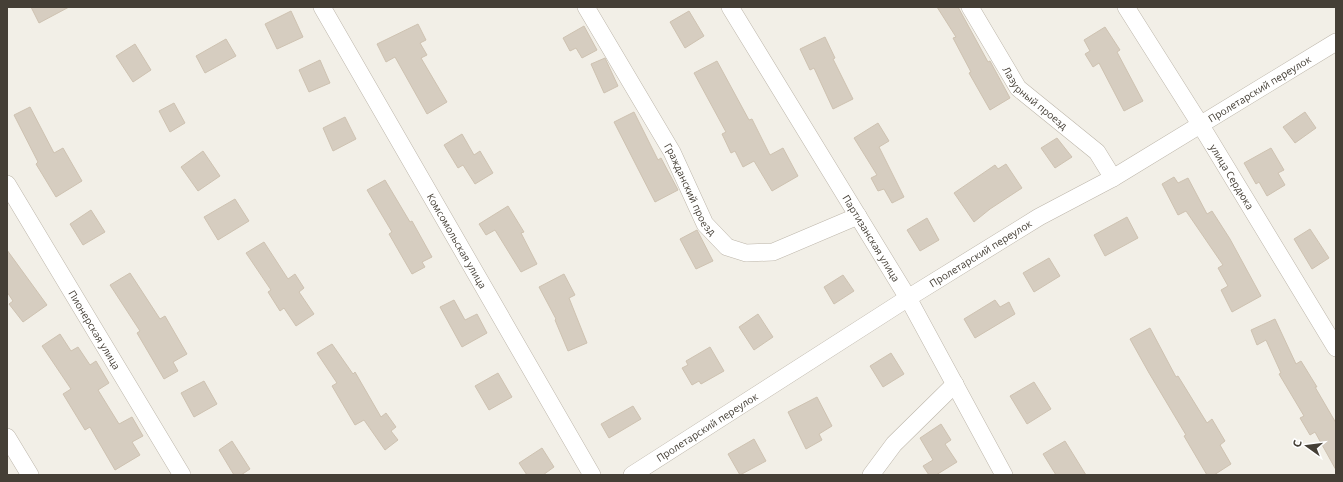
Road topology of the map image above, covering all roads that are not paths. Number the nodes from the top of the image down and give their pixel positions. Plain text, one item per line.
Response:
1 (322, 7) edge
2 (586, 7) edge
3 (730, 7) edge
4 (970, 7) edge
5 (1126, 7) edge
6 (1336, 42) edge
7 (1200, 124) junction
8 (1113, 178) junction
9 (7, 184) edge
10 (858, 216) junction
11 (908, 298) junction
12 (1336, 348) edge
13 (955, 384) junction
14 (7, 437) edge
15 (30, 475) edge
16 (182, 475) edge
17 (592, 475) edge
18 (632, 475) edge
19 (871, 475) edge
20 (1004, 475) edge

1 - 17 street, Комсомольская улица
2 - 10 street, Гражданский проезд
3 - 10 street, Партизанская улица
4 - 8 street, Лазурный проезд
5 - 7 street, улица Сердюка
6 - 7 street, Пролетарский переулок
7 - 8 street, Пролетарский переулок
7 - 12 street, улица Сердюка
8 - 11 street, Пролетарский переулок
9 - 16 street, Пионерская улица
10 - 11 street, Партизанская улица
11 - 13 street, Партизанская улица
11 - 18 street, Пролетарский переулок
13 - 19 street
13 - 20 street, Партизанская улица
14 - 15 street

